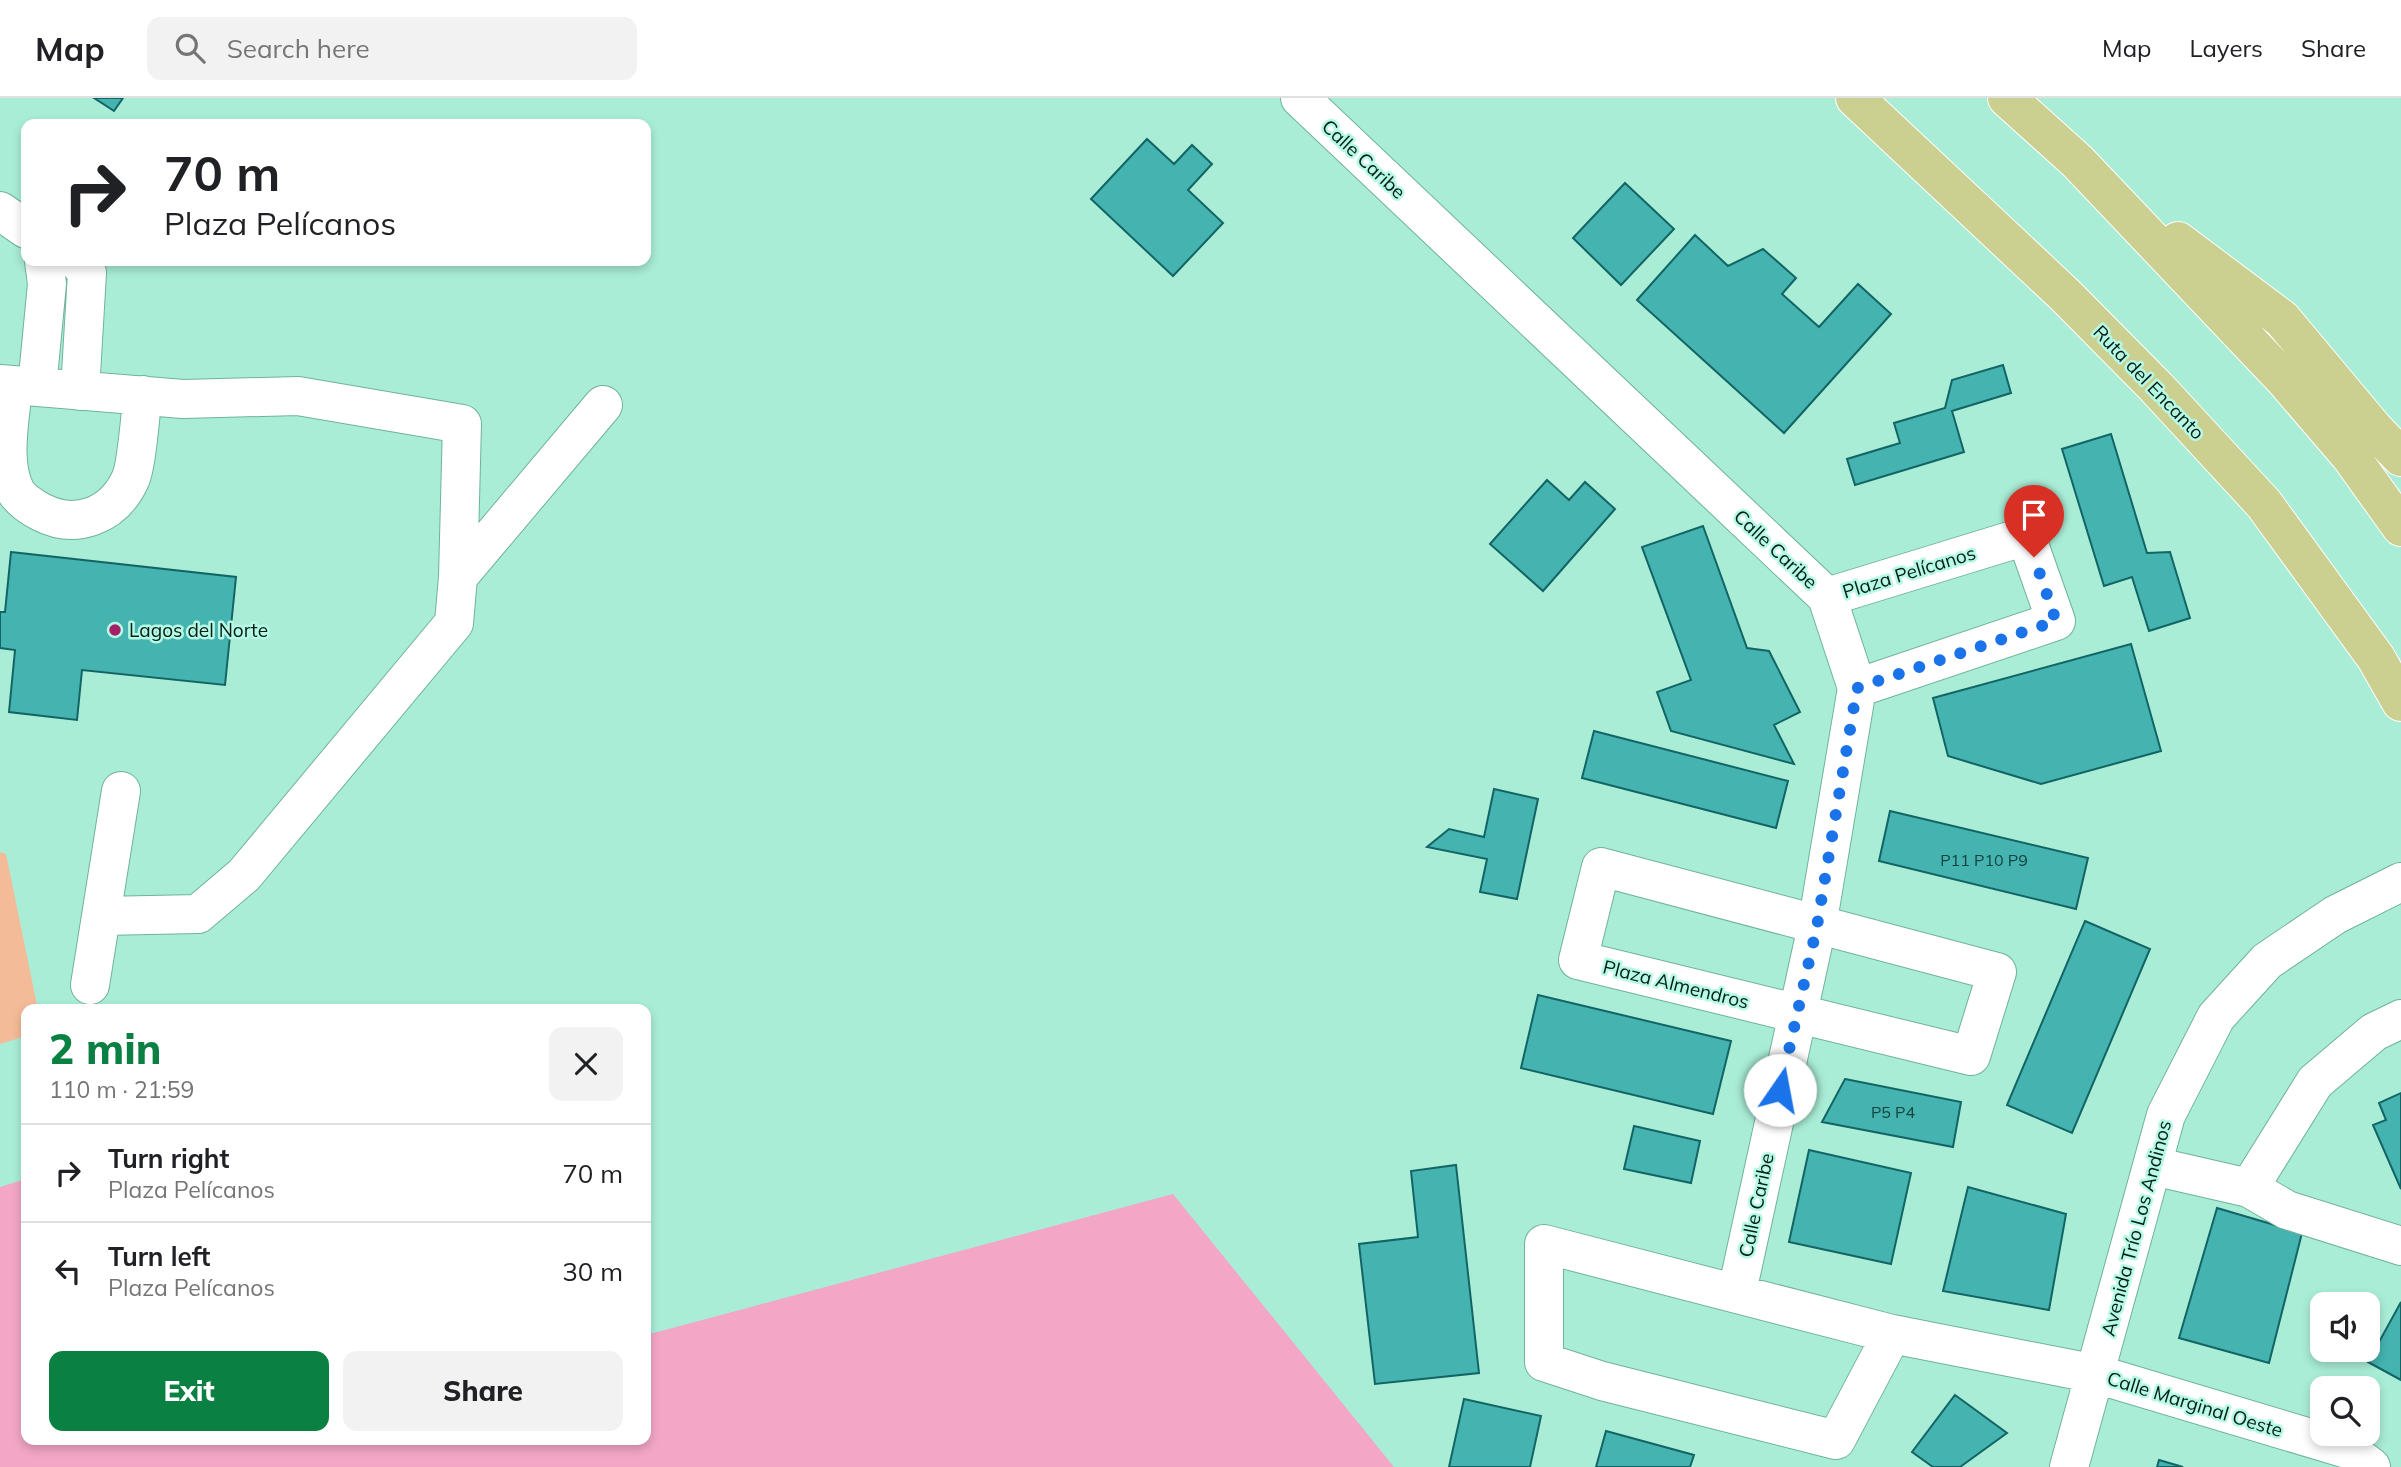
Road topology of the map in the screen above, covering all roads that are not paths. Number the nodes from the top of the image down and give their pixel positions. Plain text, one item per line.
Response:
1 (1300, 98) edge
2 (1855, 98) edge
3 (2007, 98) edge
4 (2089, 173) junction
5 (0, 211) edge
6 (21, 226) edge
7 (45, 266) edge
8 (82, 266) edge
9 (17, 386) edge
10 (80, 391) junction
11 (143, 395) junction
12 (604, 405) dead end
13 (2401, 457) edge
14 (2401, 527) edge
15 (458, 577) junction
16 (1827, 597) junction
17 (1857, 688) junction
18 (2401, 702) edge
19 (121, 790) dead end
20 (2401, 882) edge
21 (102, 916) junction
22 (1817, 926) junction
23 (90, 985) dead end
24 (1797, 1015) junction
25 (2401, 1018) edge
26 (2153, 1166) junction
27 (2249, 1188) junction
28 (2396, 1245) edge
29 (1737, 1292) junction
30 (1892, 1334) junction
31 (2096, 1374) junction
32 (2354, 1461) edge
33 (2069, 1467) edge

1 - 16 street, Calle Caribe
2 - 18 main road, Ruta del Encanto
3 - 4 main road
4 - 13 main road
4 - 14 main road
5 - 6 street
7 - 9 street
8 - 10 street
9 - 10 street
9 - 11 street
10 - 11 street
11 - 15 street
12 - 15 street
15 - 21 street
16 - 17 street, Calle Caribe
16 - 17 street, Plaza Pelícanos
17 - 22 street, Calle Caribe
19 - 21 street
20 - 26 street, Avenida Trío Los Andinos
21 - 23 street
22 - 24 street, Calle Caribe
22 - 24 street
22 - 24 street, Plaza Almendros
24 - 29 street, Calle Caribe
25 - 27 street
26 - 27 street
26 - 31 street, Avenida Trío Los Andinos
27 - 28 street
29 - 30 street
29 - 30 street
30 - 31 street
31 - 32 street, Calle Marginal Oeste
31 - 33 street, Avenida Trío Los Andinos

